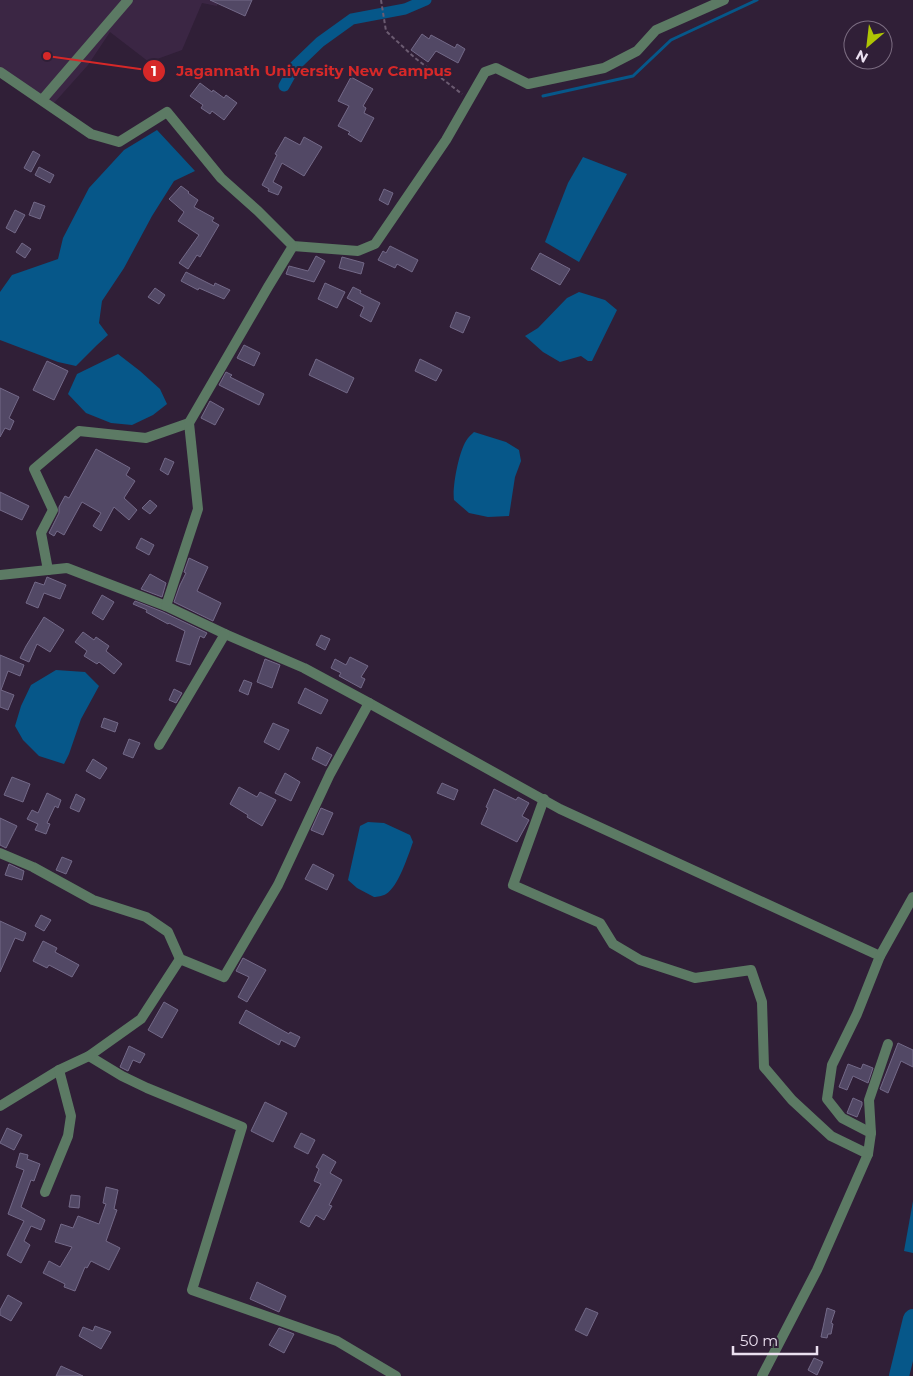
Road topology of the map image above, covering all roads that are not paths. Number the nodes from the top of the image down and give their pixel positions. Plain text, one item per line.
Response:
1 (128, 0) edge
2 (724, 0) edge
3 (0, 72) edge
4 (42, 100) junction
5 (293, 246) junction
6 (189, 423) junction
7 (48, 570) junction
8 (0, 574) edge
9 (166, 606) junction
10 (225, 634) junction
11 (369, 703) junction
12 (159, 745) dead end
13 (544, 800) junction
14 (0, 853) edge
15 (913, 897) edge
16 (880, 956) junction
17 (180, 959) junction
18 (888, 1044) dead end
19 (89, 1056) junction
20 (59, 1070) junction
21 (0, 1106) edge
22 (871, 1134) junction
23 (868, 1154) junction
24 (45, 1192) dead end
25 (396, 1376) edge
26 (762, 1376) edge

1 - 4 street
2 - 5 street
3 - 4 street
4 - 5 street
5 - 6 street
6 - 7 street
6 - 9 street
7 - 8 street
7 - 9 street
9 - 10 street
10 - 11 street
10 - 12 street
11 - 13 street
11 - 17 street
13 - 16 street
13 - 23 street
14 - 17 street
15 - 16 street
16 - 22 street
17 - 19 street
18 - 22 street
19 - 20 street
19 - 25 street
20 - 21 street
20 - 24 street
22 - 23 street
23 - 26 street

